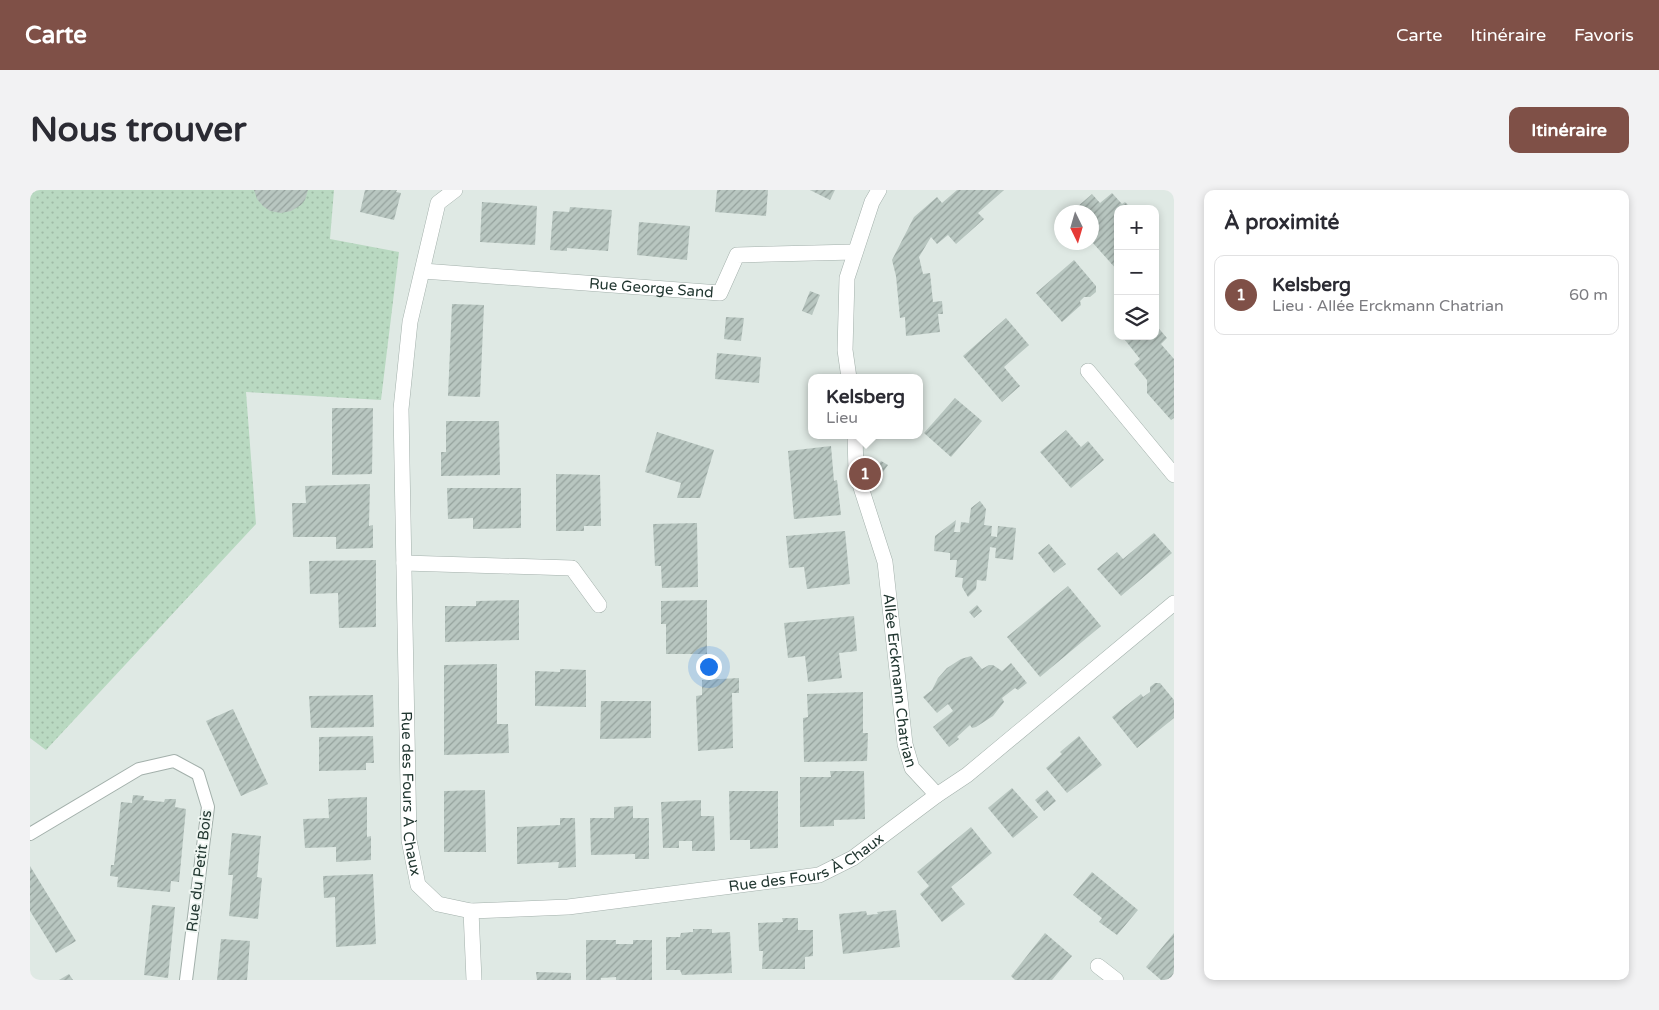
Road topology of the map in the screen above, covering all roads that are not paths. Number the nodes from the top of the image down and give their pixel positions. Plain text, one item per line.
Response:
1 (455, 190) edge
2 (879, 190) edge
3 (855, 252) junction
4 (423, 271) junction
5 (1088, 371) dead end
6 (848, 374) edge
7 (855, 439) edge
8 (1174, 476) edge
9 (404, 563) junction
10 (1174, 603) edge
11 (598, 604) dead end
12 (937, 795) junction
13 (30, 834) edge
14 (471, 911) junction
15 (1098, 966) dead end
16 (186, 980) edge
17 (474, 980) edge
18 (1116, 980) edge

1 - 4 street, Rue des Fours À Chaux
2 - 3 street
3 - 4 street, Rue George Sand
3 - 6 street
4 - 9 street, Rue des Fours À Chaux
5 - 8 street
7 - 12 street, Allée Erckmann Chatrian
9 - 11 street
9 - 14 street, Rue des Fours À Chaux
10 - 12 street
12 - 14 street, Rue des Fours À Chaux
13 - 16 lane, Rue du Petit Bois
14 - 17 street
15 - 18 street

